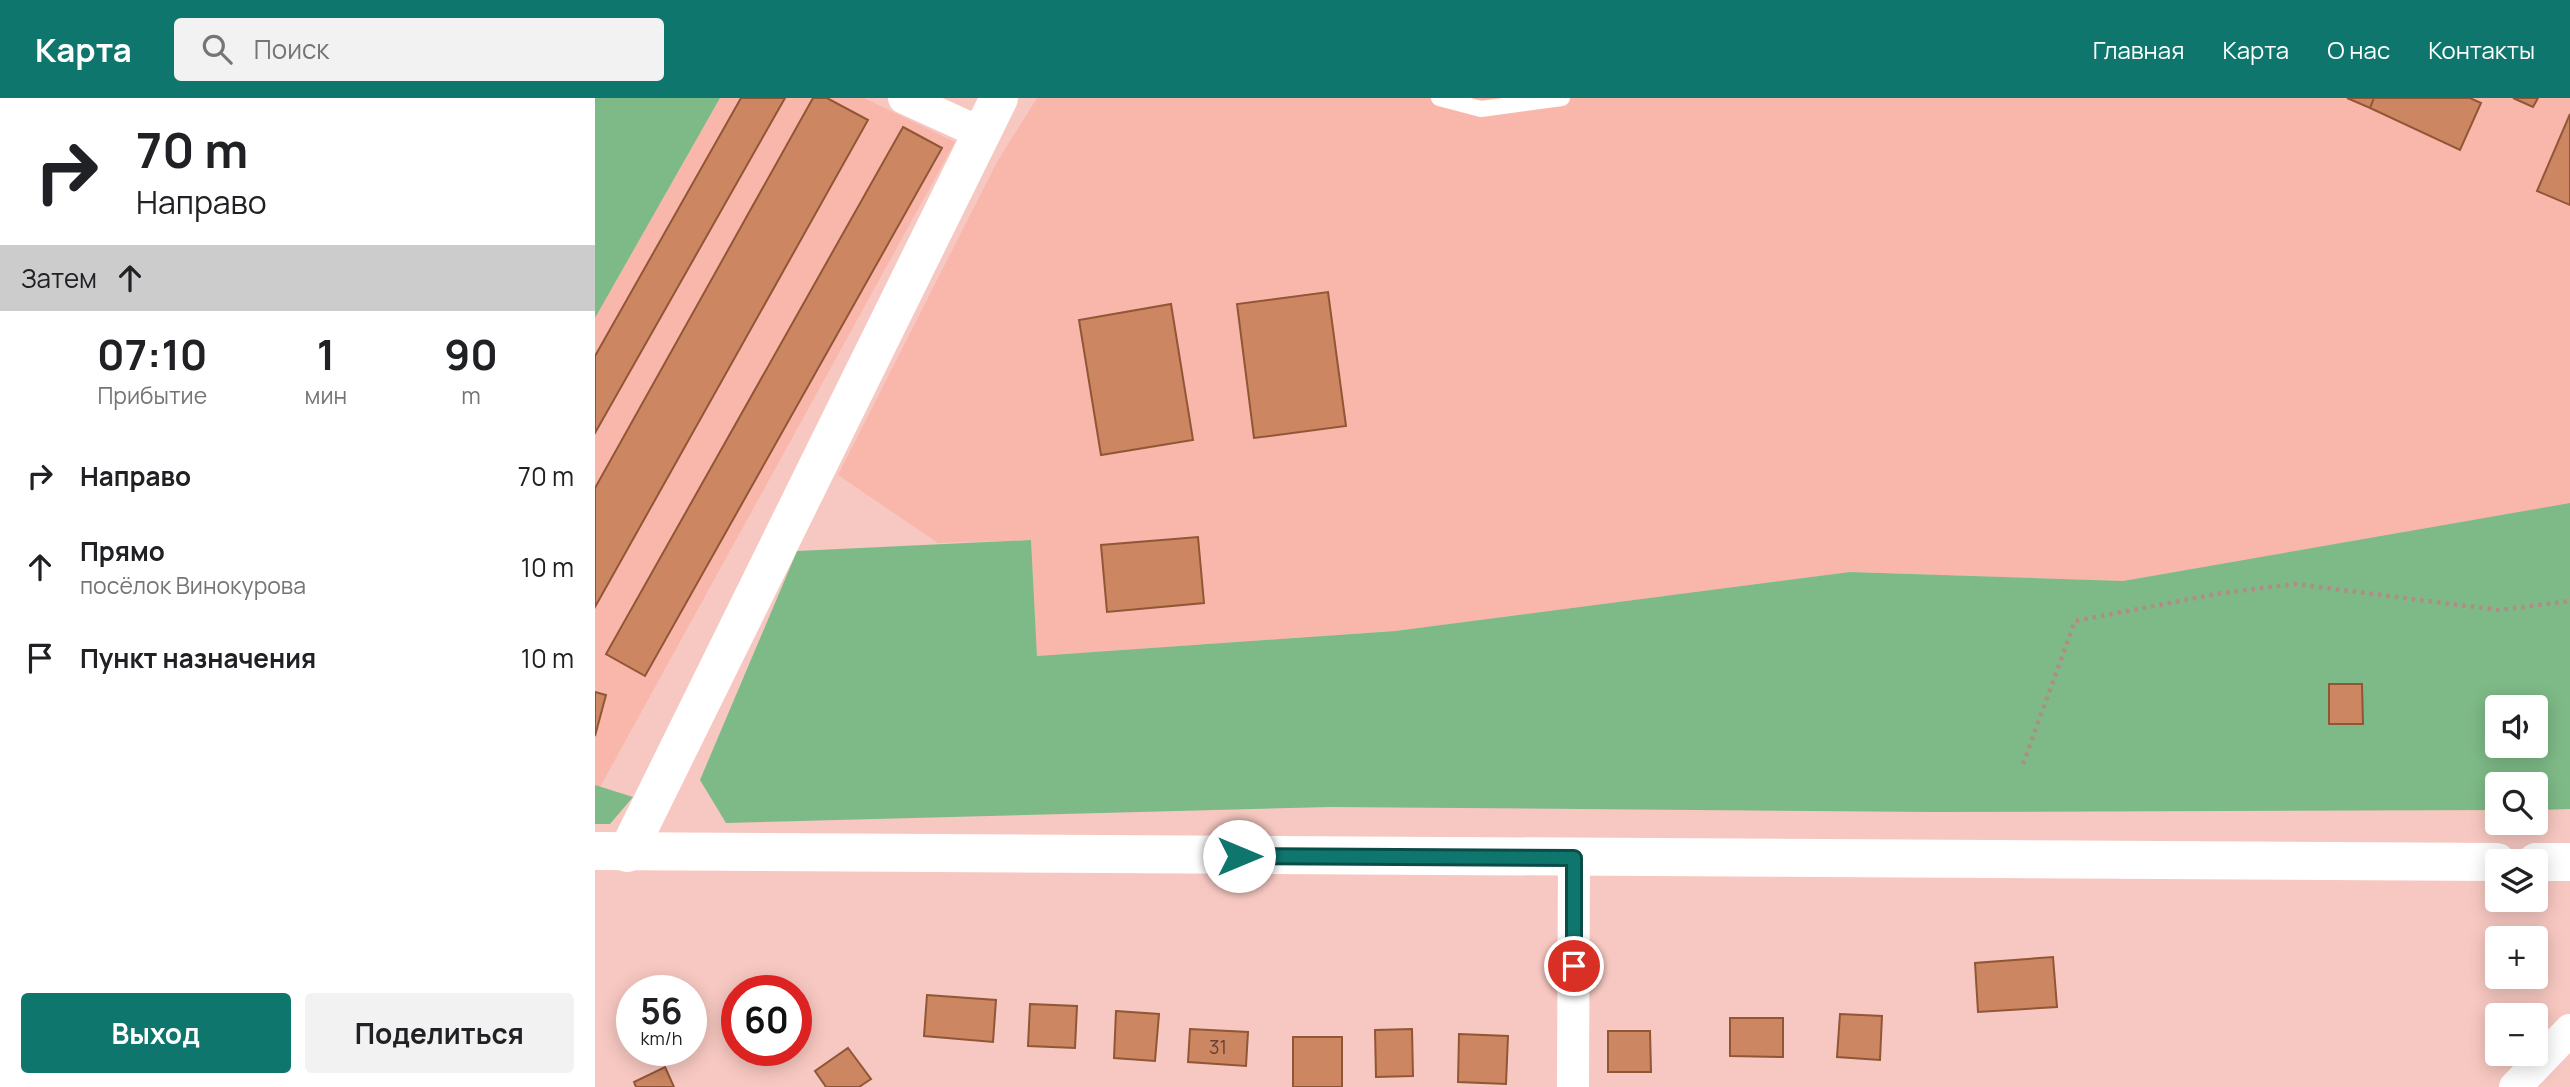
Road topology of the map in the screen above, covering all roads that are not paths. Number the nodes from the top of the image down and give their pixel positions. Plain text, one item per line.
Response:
1 (904, 98) edge
2 (999, 98) edge
3 (1439, 98) edge
4 (1562, 98) edge
5 (981, 133) junction
6 (611, 852) edge
7 (1574, 858) junction
8 (2485, 862) edge
9 (2548, 862) edge
10 (2570, 862) edge
11 (2570, 1030) edge
12 (1573, 1087) edge
13 (2515, 1087) edge

1 - 5 street
2 - 5 main road
3 - 4 lane
5 - 6 main road
6 - 7 main road
7 - 8 main road
7 - 12 street
9 - 10 main road
11 - 13 street

